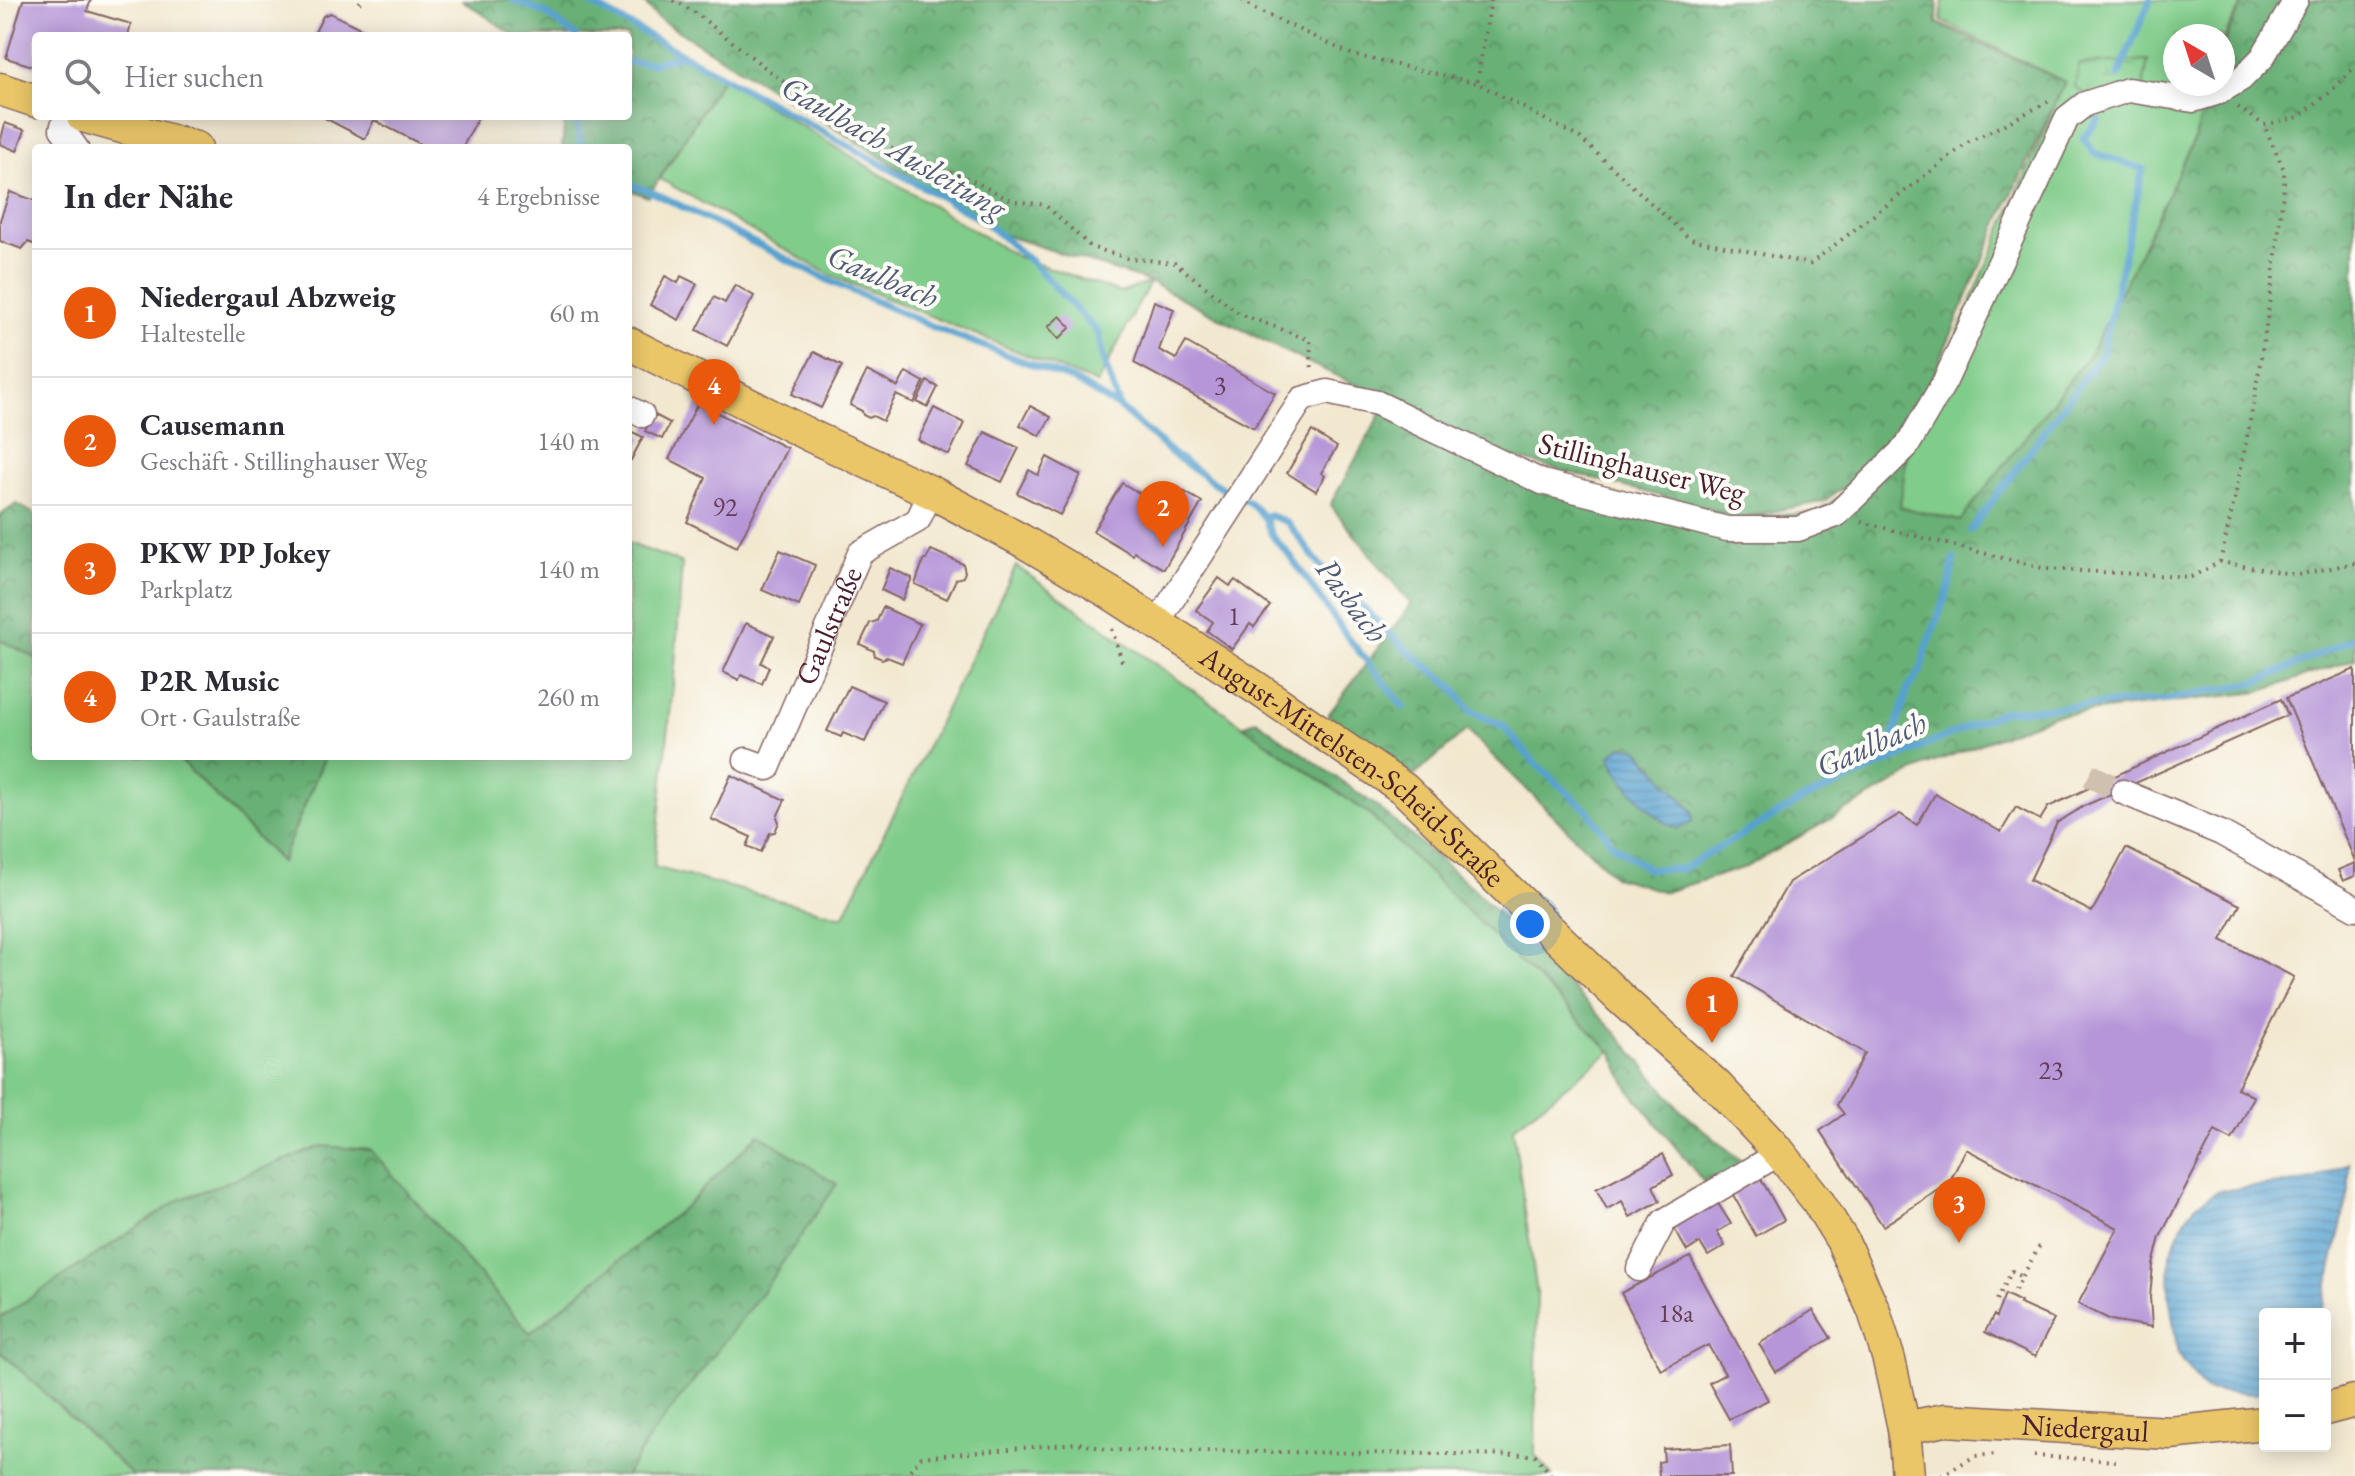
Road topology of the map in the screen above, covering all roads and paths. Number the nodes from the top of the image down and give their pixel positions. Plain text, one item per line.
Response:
1 (673, 0) edge
2 (1242, 0) edge
3 (1491, 0) edge
4 (2296, 0) edge
5 (2355, 67) edge
6 (2235, 82) edge
7 (1477, 83) junction
8 (0, 89) edge
9 (2163, 95) edge
10 (2167, 96) edge
11 (2203, 96) edge
12 (2231, 96) edge
13 (32, 100) edge
14 (2067, 118) junction
15 (65, 120) edge
16 (97, 120) edge
17 (2264, 125) junction
18 (73, 144) edge
19 (182, 144) edge
20 (632, 345) edge
21 (1313, 394) junction
22 (931, 492) junction
23 (1836, 515) junction
24 (2220, 562) junction
25 (2355, 563) edge
26 (1157, 623) junction
27 (746, 760) dead end
28 (2123, 792) tunnel mouth
29 (2355, 908) edge
30 (1780, 1153) junction
31 (2040, 1245) dead end
32 (1639, 1269) dead end
33 (2022, 1277) junction
34 (2015, 1290) dead end
35 (1997, 1300) dead end
36 (2355, 1401) edge
37 (2331, 1407) edge
38 (2259, 1424) edge
39 (1904, 1428) junction
40 (905, 1476) edge
41 (1552, 1476) edge
42 (1908, 1476) edge

1 - 21 path
2 - 7 path
3 - 7 path
4 - 6 street
5 - 17 path
7 - 14 path
8 - 13 main road
9 - 14 street
10 - 11 street
12 - 17 path
14 - 23 street, Stillinghauser Weg
15 - 18 street
16 - 19 main road
17 - 24 path
20 - 22 main road
21 - 23 street, Stillinghauser Weg
21 - 26 street
22 - 26 main road
22 - 27 street, Gaulstraße
23 - 24 path
24 - 25 path
26 - 30 main road, August-Mittelsten-Scheid-Straße
28 - 29 street
30 - 32 street
30 - 39 main road, August-Mittelsten-Scheid-Straße
31 - 33 path
33 - 34 path
33 - 35 path
36 - 37 main road
38 - 39 main road, Niedergaul
39 - 42 main road, August-Mittelsten-Scheid-Straße
40 - 41 path

